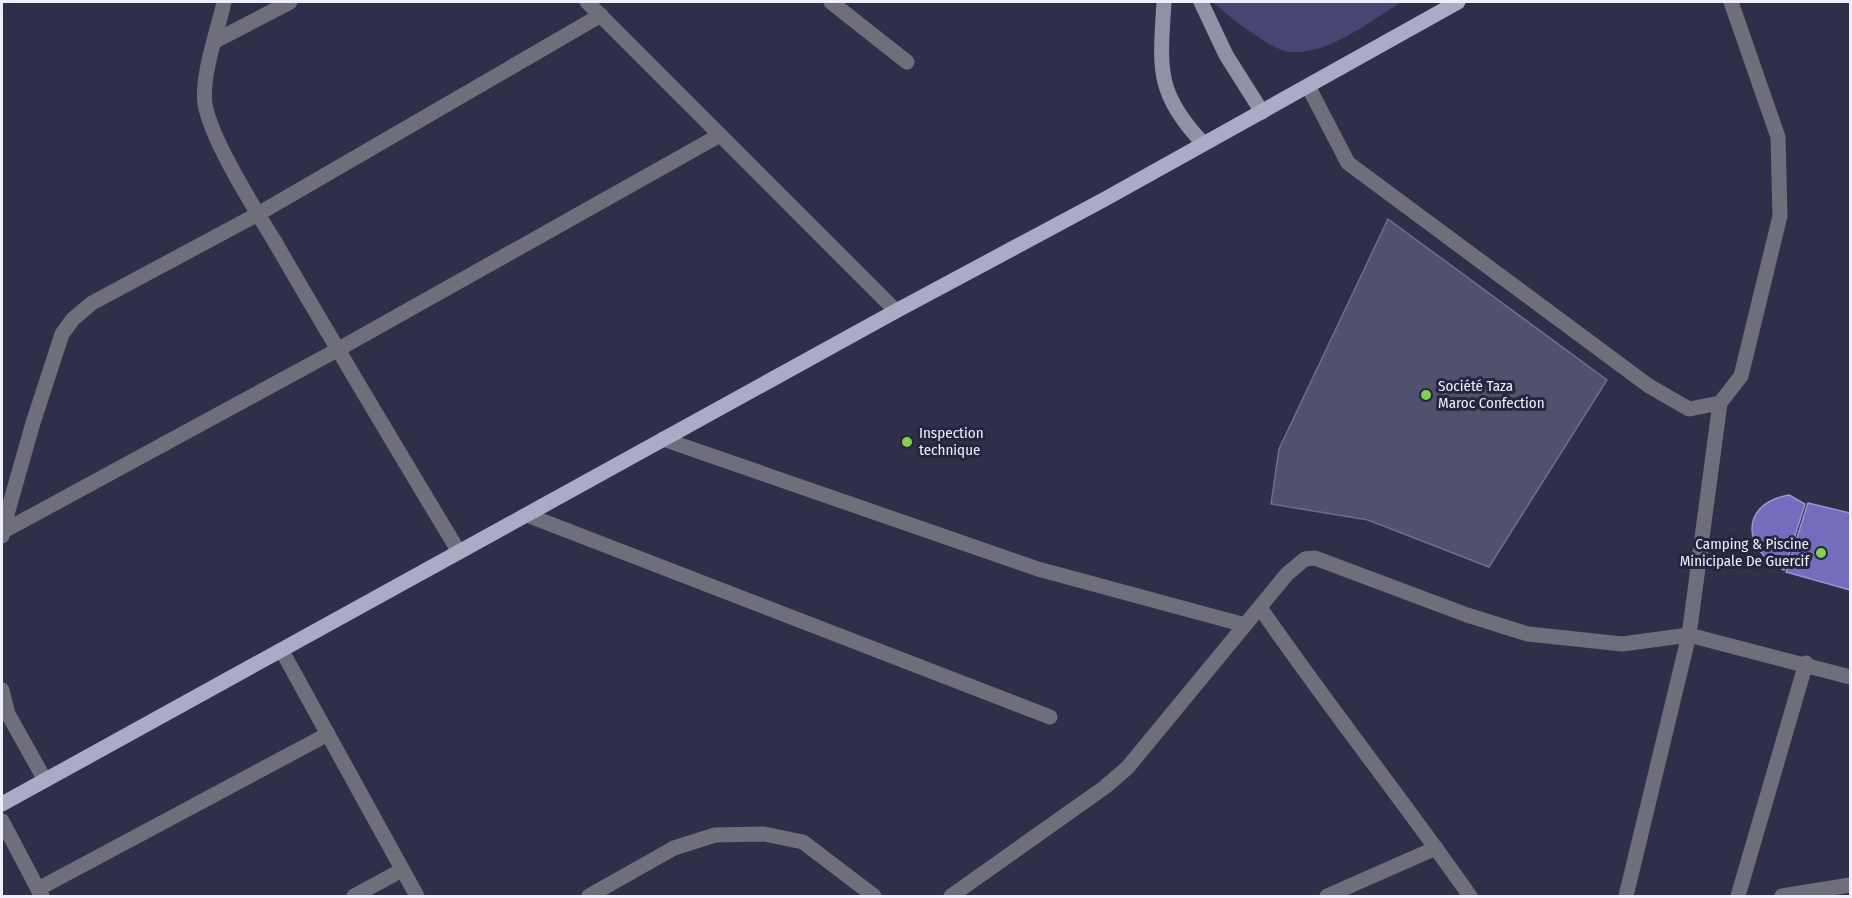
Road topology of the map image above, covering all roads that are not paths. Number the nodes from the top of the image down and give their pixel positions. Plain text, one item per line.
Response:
1 (224, 2) edge
2 (290, 2) edge
3 (587, 2) edge
4 (831, 2) edge
5 (1164, 2) edge
6 (1201, 2) edge
7 (1458, 2) edge
8 (1731, 2) edge
9 (601, 15) junction
10 (215, 41) junction
11 (907, 62) dead end
12 (1308, 86) junction
13 (1262, 112) junction
14 (720, 135) junction
15 (1203, 143) junction
16 (258, 214) junction
17 (896, 311) junction
18 (337, 350) junction
19 (1720, 403) junction
20 (663, 439) junction
21 (527, 515) junction
22 (2, 534) edge
23 (459, 552) junction
24 (1261, 609) junction
25 (1245, 625) junction
26 (1689, 635) junction
27 (282, 651) junction
28 (1806, 663) junction
29 (1851, 677) edge
30 (2, 690) edge
31 (1050, 717) dead end
32 (328, 734) junction
33 (45, 780) junction
34 (2, 804) edge
35 (2, 821) edge
36 (1436, 848) junction
37 (402, 870) junction
38 (1851, 885) edge
39 (40, 893) edge
40 (354, 897) edge
41 (417, 897) edge
42 (590, 897) edge
43 (874, 897) edge
44 (951, 897) edge
45 (1327, 897) edge
46 (1470, 897) edge
47 (1626, 897) edge
48 (1738, 897) edge
49 (1782, 897) edge

1 - 10 street
2 - 10 street
3 - 9 street
4 - 11 street
5 - 15 street
6 - 13 street
7 - 12 main road
8 - 19 street
9 - 14 street
9 - 16 street
10 - 16 street
12 - 13 main road
12 - 19 street
13 - 15 main road
14 - 17 street
14 - 18 street
15 - 17 main road
16 - 18 street
16 - 22 street
17 - 20 main road
18 - 22 street
18 - 23 street
19 - 26 street
20 - 21 main road
20 - 25 street
21 - 23 main road
21 - 31 street
23 - 27 main road
24 - 25 street
24 - 26 street
24 - 36 street
25 - 44 street
26 - 28 street
26 - 47 street
27 - 32 street
27 - 33 main road
28 - 29 street
28 - 48 street
30 - 33 street
32 - 37 street
32 - 39 street
33 - 34 main road
35 - 39 street
36 - 45 street
36 - 46 street
37 - 40 street
37 - 41 street
38 - 49 street
42 - 43 street

